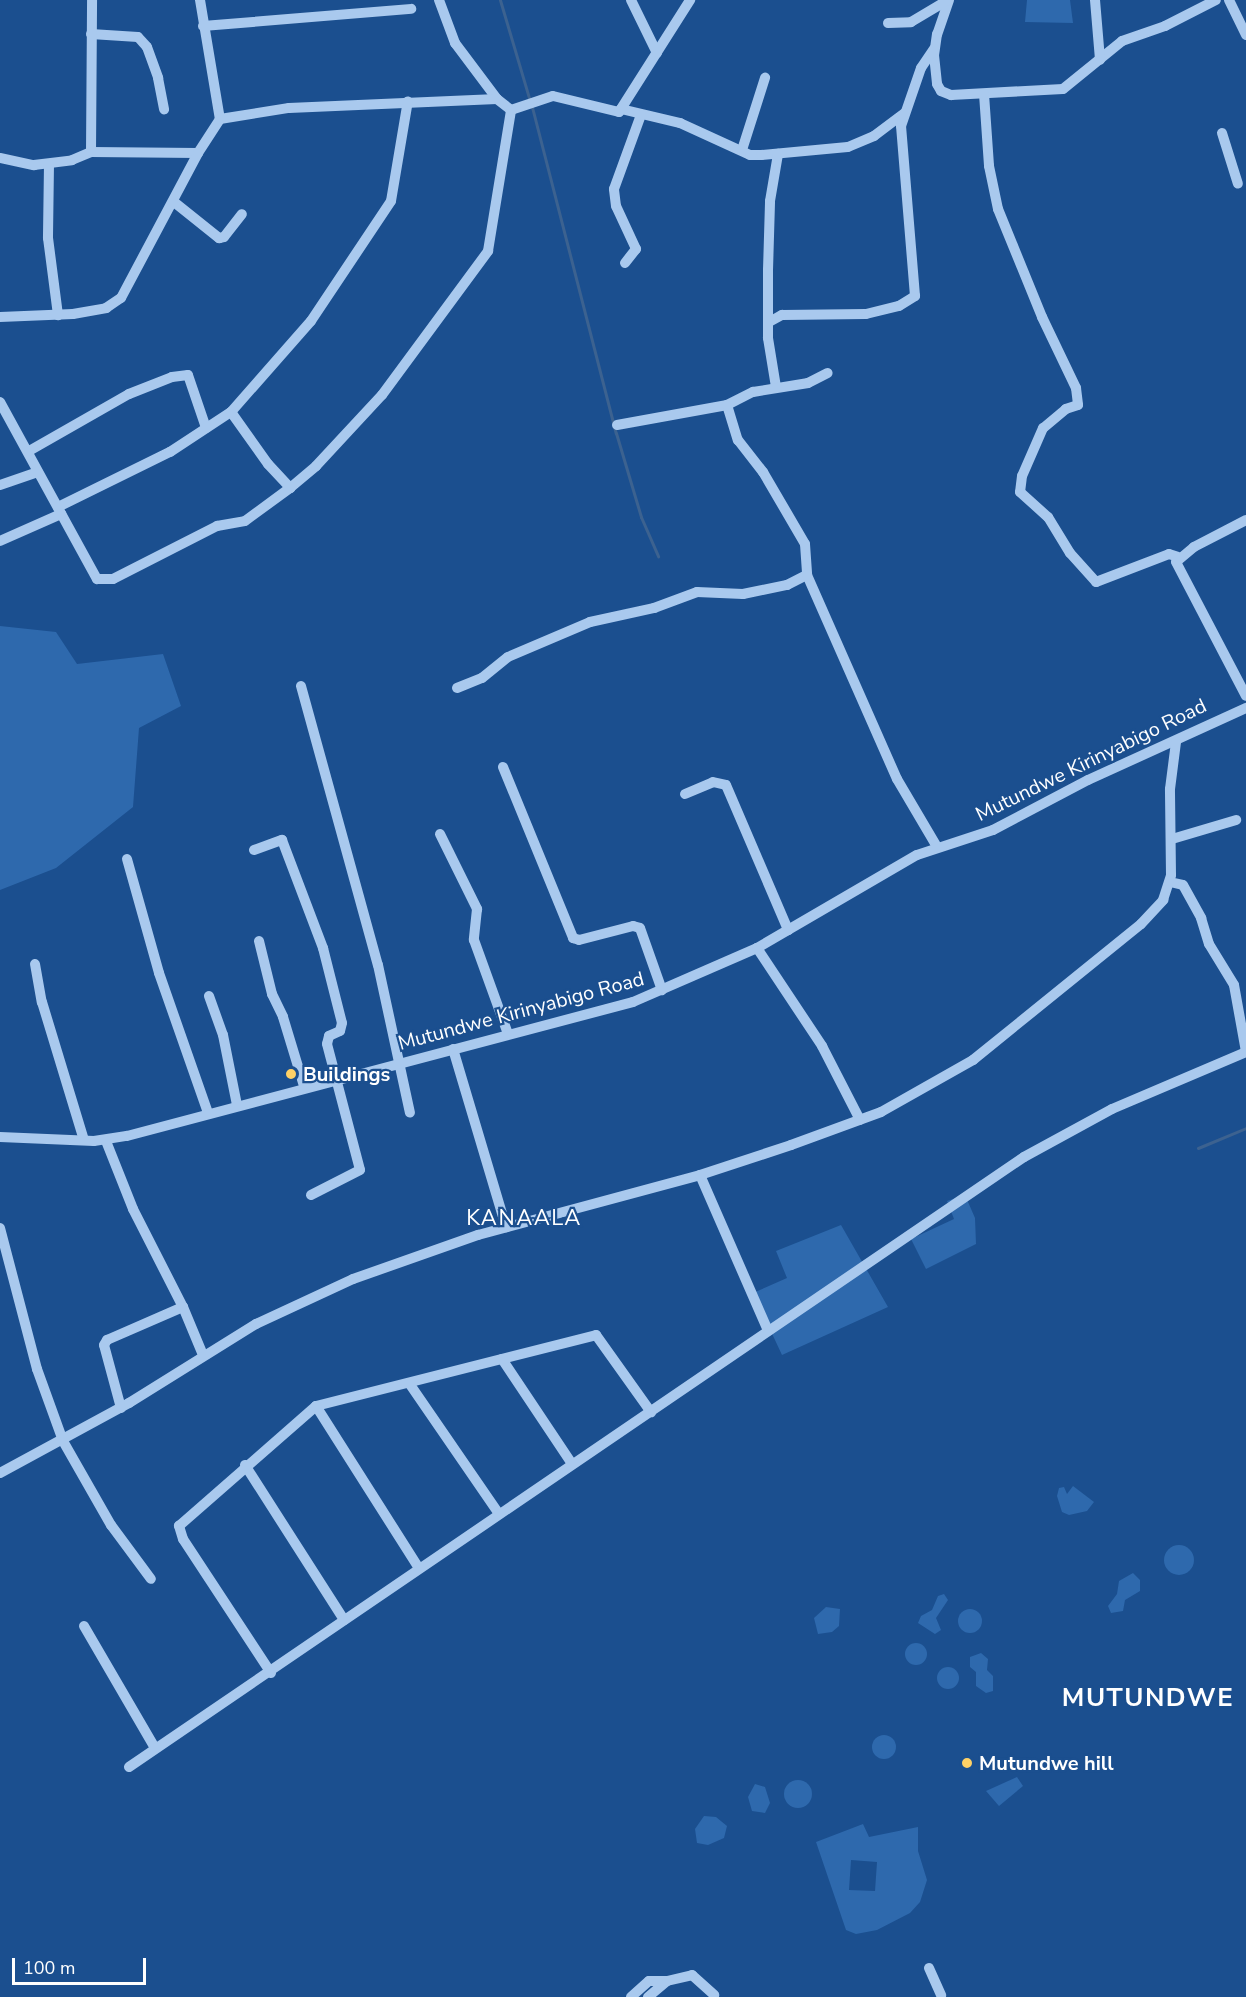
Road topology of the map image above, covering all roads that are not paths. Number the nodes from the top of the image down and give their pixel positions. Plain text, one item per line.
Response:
1 (92, 0) edge
2 (200, 0) edge
3 (439, 0) edge
4 (631, 0) edge
5 (690, 0) edge
6 (949, 0) edge
7 (1095, 0) edge
8 (1216, 0) edge
9 (1229, 0) edge
10 (411, 9) dead end
11 (888, 23) dead end
12 (202, 26) junction
13 (91, 34) junction
14 (1246, 35) edge
15 (934, 49) junction
16 (657, 53) junction
17 (1100, 60) junction
18 (765, 78) dead end
19 (984, 94) junction
20 (497, 99) junction
21 (408, 101) junction
22 (164, 110) dead end
23 (511, 110) junction
24 (621, 110) junction
25 (904, 113) junction
26 (641, 115) junction
27 (220, 119) junction
28 (1222, 133) dead end
29 (742, 150) junction
30 (91, 152) junction
31 (198, 153) junction
32 (778, 154) junction
33 (0, 158) edge
34 (49, 164) junction
35 (1238, 184) dead end
36 (174, 202) junction
37 (242, 214) dead end
38 (625, 263) dead end
39 (58, 315) junction
40 (0, 317) edge
41 (771, 321) junction
42 (828, 374) dead end
43 (776, 387) junction
44 (0, 402) edge
45 (727, 405) junction
46 (231, 411) junction
47 (617, 425) dead end
48 (206, 428) junction
49 (29, 451) junction
50 (38, 472) junction
51 (0, 485) edge
52 (290, 488) junction
53 (60, 510) junction
54 (1246, 520) edge
55 (0, 541) edge
56 (1178, 557) junction
57 (807, 575) junction
58 (301, 686) dead end
59 (458, 688) dead end
60 (1246, 696) edge
61 (1246, 708) edge
62 (1176, 742) junction
63 (503, 766) dead end
64 (684, 794) dead end
65 (1236, 820) dead end
66 (440, 834) dead end
67 (1172, 839) junction
68 (937, 848) junction
69 (254, 850) dead end
70 (126, 858) dead end
71 (1170, 882) junction
72 (788, 930) junction
73 (259, 941) dead end
74 (757, 948) junction
75 (35, 964) dead end
76 (662, 990) junction
77 (209, 996) dead end
78 (508, 1034) junction
79 (453, 1049) junction
80 (1246, 1052) edge
81 (398, 1062) junction
82 (335, 1079) junction
83 (304, 1086) junction
84 (237, 1105) junction
85 (208, 1113) junction
86 (410, 1113) dead end
87 (860, 1120) junction
88 (0, 1137) edge
89 (84, 1140) junction
90 (106, 1140) junction
91 (700, 1174) junction
92 (311, 1195) dead end
93 (506, 1227) junction
94 (0, 1228) edge
95 (183, 1307) junction
96 (768, 1331) junction
97 (203, 1355) junction
98 (502, 1359) junction
99 (409, 1383) junction
100 (316, 1406) junction
101 (121, 1408) junction
102 (651, 1412) junction
103 (63, 1441) junction
104 (245, 1464) junction
105 (572, 1464) junction
106 (0, 1473) edge
107 (498, 1514) junction
108 (419, 1568) junction
109 (151, 1579) dead end
110 (344, 1620) junction
111 (84, 1626) dead end
112 (271, 1673) junction
113 (155, 1748) junction
114 (129, 1767) dead end
115 (929, 1968) dead end
116 (668, 1981) junction
117 (714, 1995) dead end
118 (941, 1996) edge
119 (631, 1997) edge
120 (648, 1997) edge

1 - 13 street
2 - 12 street
3 - 20 street
4 - 16 street
5 - 16 street
6 - 11 street
6 - 15 street
7 - 17 street
8 - 17 street
9 - 14 street
10 - 12 street
12 - 27 street
13 - 22 street
13 - 30 street
15 - 19 street
15 - 25 street
16 - 24 street
17 - 19 street
18 - 29 street
19 - 56 street
20 - 21 street
20 - 23 street
21 - 27 street
21 - 46 street
23 - 24 street
23 - 52 street
24 - 26 street
25 - 32 street
25 - 41 street
26 - 29 street
26 - 38 street
27 - 31 street
28 - 35 street
29 - 32 street
30 - 31 street
30 - 34 street
31 - 36 street
32 - 41 street
33 - 34 street
34 - 39 street
36 - 37 street
36 - 39 street
39 - 40 street
41 - 43 street
42 - 43 street
43 - 45 street
44 - 49 street
45 - 47 street
45 - 57 street
46 - 48 street
46 - 52 street
48 - 49 street
48 - 53 street
49 - 50 street
50 - 51 street
50 - 53 street
52 - 53 street
53 - 55 street
54 - 56 street
56 - 60 street
57 - 59 street
57 - 68 street
58 - 81 street
61 - 62 street, Mutundwe Kirinyabigo Road
62 - 67 street
62 - 68 street, Mutundwe Kirinyabigo Road
63 - 76 street
64 - 72 street
65 - 67 street
66 - 78 street
67 - 71 street
68 - 72 street, Mutundwe Kirinyabigo Road
69 - 82 street
70 - 85 street
71 - 80 street
71 - 87 street
72 - 74 street, Mutundwe Kirinyabigo Road
73 - 83 street
74 - 76 street, Mutundwe Kirinyabigo Road
74 - 87 street
75 - 89 street
76 - 78 street, Mutundwe Kirinyabigo Road
77 - 84 street
78 - 79 street, Mutundwe Kirinyabigo Road
79 - 81 street, Mutundwe Kirinyabigo Road
79 - 93 street
80 - 96 street
81 - 82 street, Mutundwe Kirinyabigo Road
81 - 86 street
82 - 83 street, Mutundwe Kirinyabigo Road
82 - 92 street
83 - 84 street, Mutundwe Kirinyabigo Road
84 - 85 street, Mutundwe Kirinyabigo Road
85 - 90 street, Mutundwe Kirinyabigo Road
87 - 91 street
88 - 89 street, Mutundwe Kirinyabigo Road
89 - 90 street, Mutundwe Kirinyabigo Road
90 - 95 street
91 - 93 street
91 - 96 street
93 - 97 street
94 - 103 street
95 - 97 street
95 - 101 street
96 - 102 street
97 - 101 street
98 - 99 street
98 - 102 street
98 - 105 street
99 - 100 street
99 - 107 street
100 - 104 street
100 - 108 street
101 - 103 street
102 - 105 street
103 - 106 street
103 - 109 street
104 - 110 street
104 - 112 street
105 - 107 street
107 - 108 street
108 - 110 street
110 - 112 street
111 - 113 street
112 - 113 street
113 - 114 street
115 - 118 street
116 - 117 street
116 - 119 street
116 - 120 street

